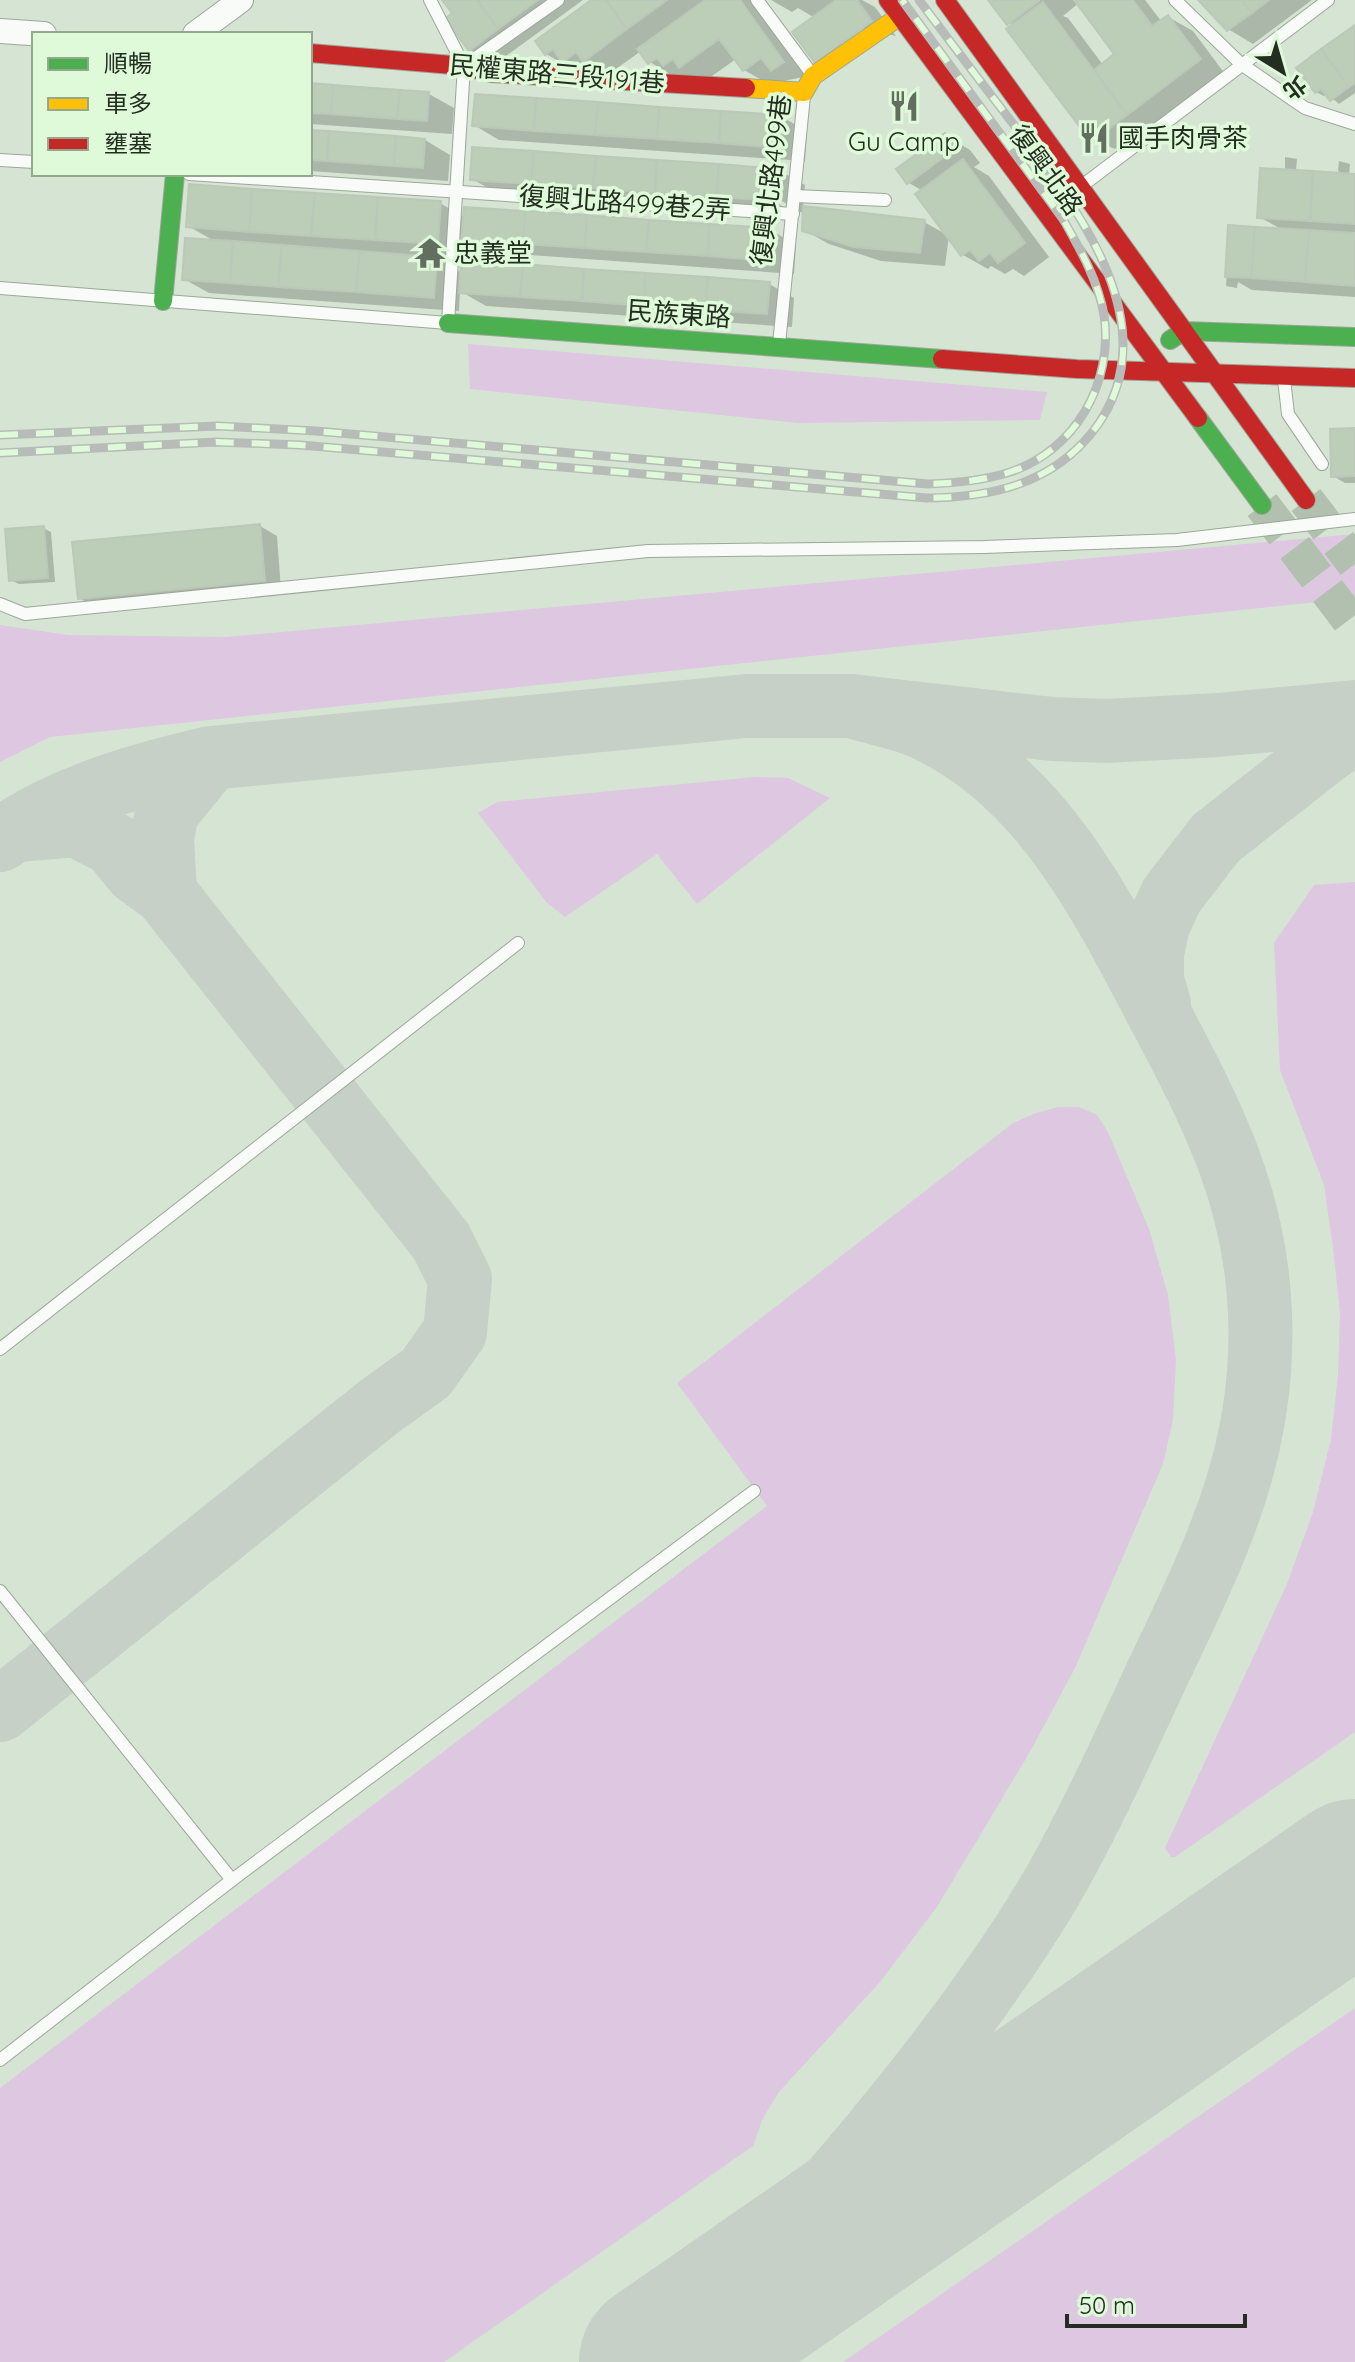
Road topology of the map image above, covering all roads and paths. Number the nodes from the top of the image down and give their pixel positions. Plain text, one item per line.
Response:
1 (241, 0) edge
2 (430, 0) edge
3 (558, 0) edge
4 (757, 0) edge
5 (888, 0) edge
6 (945, 0) edge
7 (1175, 0) edge
8 (1328, 0) edge
9 (900, 16) junction
10 (0, 31) edge
11 (198, 32) edge
12 (32, 33) edge
13 (312, 53) edge
14 (1241, 64) junction
15 (464, 66) junction
16 (808, 84) junction
17 (1355, 124) edge
18 (0, 160) edge
19 (32, 162) edge
20 (175, 176) edge
21 (217, 176) edge
22 (1080, 187) junction
23 (458, 193) junction
24 (795, 196) junction
25 (885, 200) dead end
26 (793, 214) junction
27 (0, 288) edge
28 (163, 301) junction
29 (448, 323) junction
30 (1184, 331) junction
31 (1355, 337) edge
32 (779, 347) junction
33 (1149, 354) junction
34 (1162, 372) junction
35 (1212, 373) junction
36 (1284, 376) junction
37 (1355, 378) edge
38 (1322, 464) dead end
39 (1306, 500) tunnel mouth
40 (1262, 505) tunnel mouth
41 (1355, 519) edge
42 (0, 604) edge
43 (518, 943) dead end
44 (0, 1349) edge
45 (754, 1491) dead end
46 (0, 1591) edge
47 (232, 1880) junction
48 (0, 2060) edge

1 - 11 street
2 - 15 lane
3 - 15 lane
4 - 16 lane
5 - 9 street, 復興北路
6 - 22 street, 復興北路
7 - 14 lane
8 - 14 lane
9 - 16 street, 復興北路499巷
9 - 33 street, 復興北路
10 - 12 street
13 - 15 street, 民權東路三段191巷
14 - 17 lane
14 - 22 lane
15 - 16 street, 民權東路三段191巷
15 - 23 lane
16 - 24 lane, 復興北路499巷
18 - 19 lane
20 - 28 street
21 - 23 lane, 復興北路499巷2弄
22 - 30 street, 復興北路
23 - 26 lane, 復興北路499巷2弄
23 - 29 lane
24 - 25 lane
24 - 26 lane, 復興北路499巷
26 - 32 lane, 復興北路499巷
27 - 28 lane, 民族東路
28 - 29 lane, 民族東路
29 - 32 street, 民族東路
30 - 31 street
30 - 33 street
30 - 35 street, 復興北路
32 - 34 street, 民族東路
33 - 34 street, 復興北路
34 - 35 street, 民族東路
34 - 40 street, 復興北路
35 - 36 street, 民族東路
35 - 39 street, 復興北路
36 - 37 street, 民族東路
36 - 38 lane
41 - 42 lane
43 - 44 lane
45 - 47 lane
46 - 47 lane
47 - 48 lane

